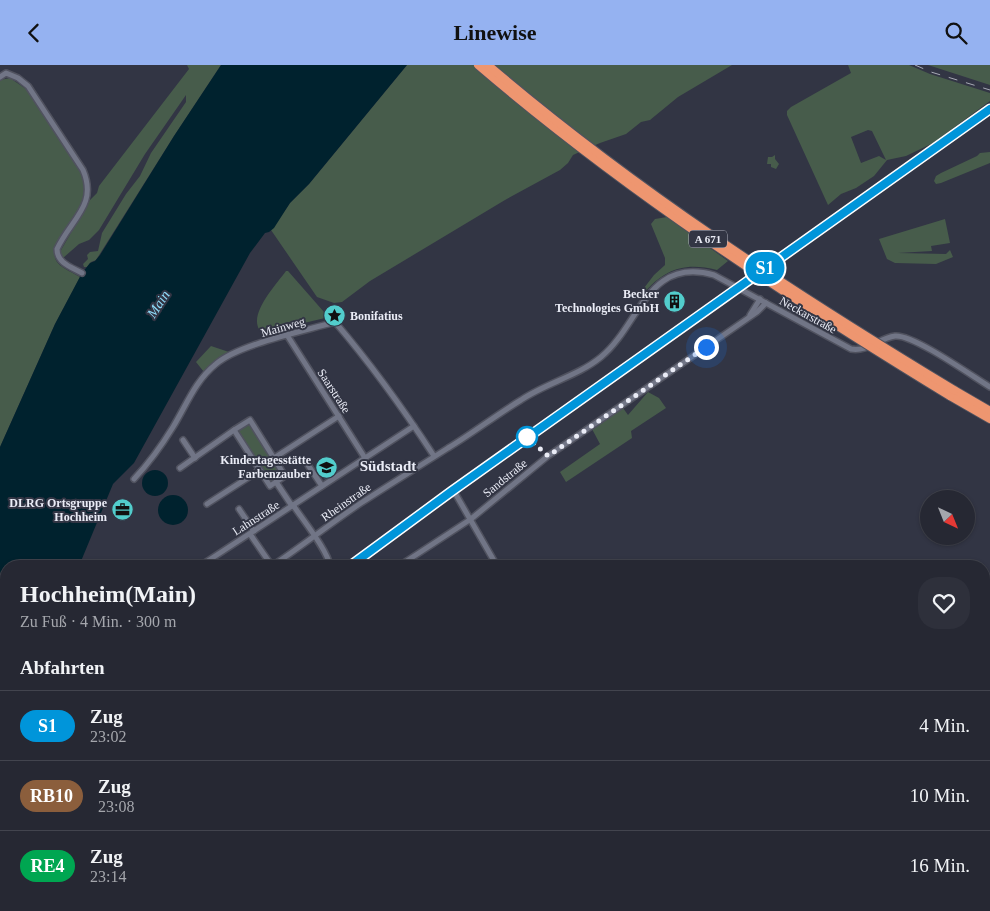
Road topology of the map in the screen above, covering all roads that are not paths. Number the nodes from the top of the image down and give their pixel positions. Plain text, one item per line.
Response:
1 (478, 65) edge
2 (488, 65) edge
3 (0, 77) edge
4 (82, 273) dead end
5 (760, 299) junction
6 (766, 303) junction
7 (748, 317) junction
8 (287, 335) junction
9 (990, 387) edge
10 (952, 393) junction
11 (990, 411) edge
12 (338, 416) junction
13 (990, 419) edge
14 (414, 426) junction
15 (234, 430) junction
16 (183, 440) dead end
17 (195, 457) junction
18 (434, 457) junction
19 (274, 458) junction
20 (365, 458) junction
21 (308, 465) dead end
22 (180, 468) dead end
23 (260, 470) junction
24 (134, 479) dead end
25 (276, 482) junction
26 (322, 486) junction
27 (455, 493) dead end
28 (207, 504) dead end
29 (292, 506) junction
30 (239, 509) dead end
31 (471, 519) junction
32 (252, 532) junction
33 (315, 537) junction
34 (209, 560) edge
35 (268, 560) edge
36 (281, 560) edge
37 (328, 560) edge
38 (408, 560) edge
39 (494, 560) edge

1 - 10 highway, A 671, bridge
2 - 10 highway, A 671, bridge
3 - 4 street
5 - 6 street, Neckarstraße
5 - 7 street, Sandstraße
5 - 18 street, Neckarstraße
6 - 7 street, Sandstraße
6 - 9 street, Neckarstraße
7 - 31 street, Sandstraße
8 - 12 street, Saarstraße
8 - 14 street, Mainweg
8 - 24 street, Mainweg
10 - 11 highway, A 671
10 - 13 highway, A 671
12 - 19 street
12 - 20 street, Saarstraße
14 - 18 street, Mainweg
14 - 20 street, Lahnstraße
15 - 17 street
15 - 19 street
15 - 23 street
16 - 17 street
17 - 22 street
18 - 33 street, Rheinstraße
19 - 25 street
20 - 26 street, Lahnstraße
21 - 26 street
23 - 25 street
23 - 28 street
25 - 29 street
26 - 29 street, Lahnstraße
27 - 31 street
29 - 32 street, Lahnstraße
29 - 33 street
30 - 32 street
31 - 38 street, Sandstraße
31 - 39 street
32 - 34 street, Lahnstraße
32 - 35 street
33 - 36 street, Rheinstraße
33 - 37 street

